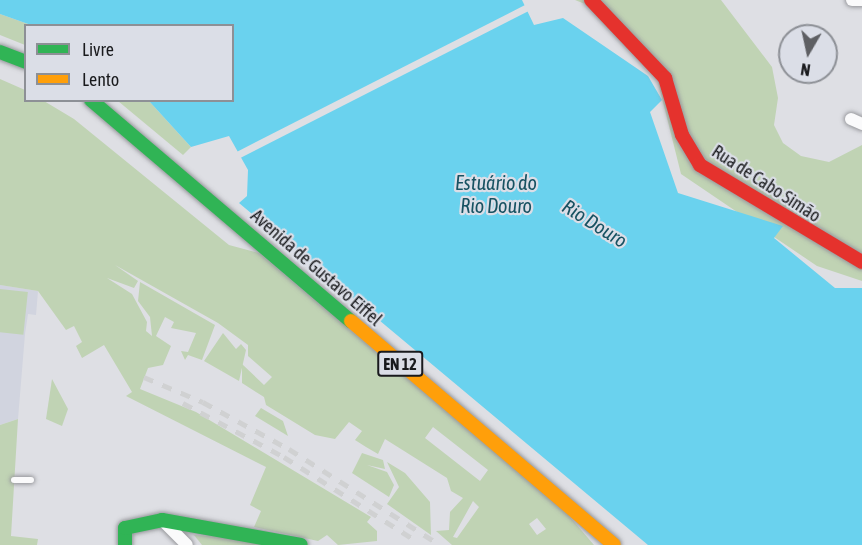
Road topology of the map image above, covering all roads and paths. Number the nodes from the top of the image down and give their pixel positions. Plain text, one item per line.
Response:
1 (591, 0) edge
2 (852, 0) edge
3 (862, 0) edge
4 (0, 52) edge
5 (24, 61) edge
6 (93, 102) edge
7 (862, 262) edge
8 (14, 480) dead end
9 (31, 480) dead end
10 (162, 520) junction
11 (125, 545) edge
12 (187, 545) edge
13 (301, 545) edge
14 (614, 545) edge

1 - 7 main road, Rua de Cabo Simão
2 - 3 street
4 - 5 main road
6 - 14 main road, Avenida de Gustavo Eiffel / EN 12
8 - 9 lane
10 - 11 main road
10 - 12 street
10 - 13 main road

